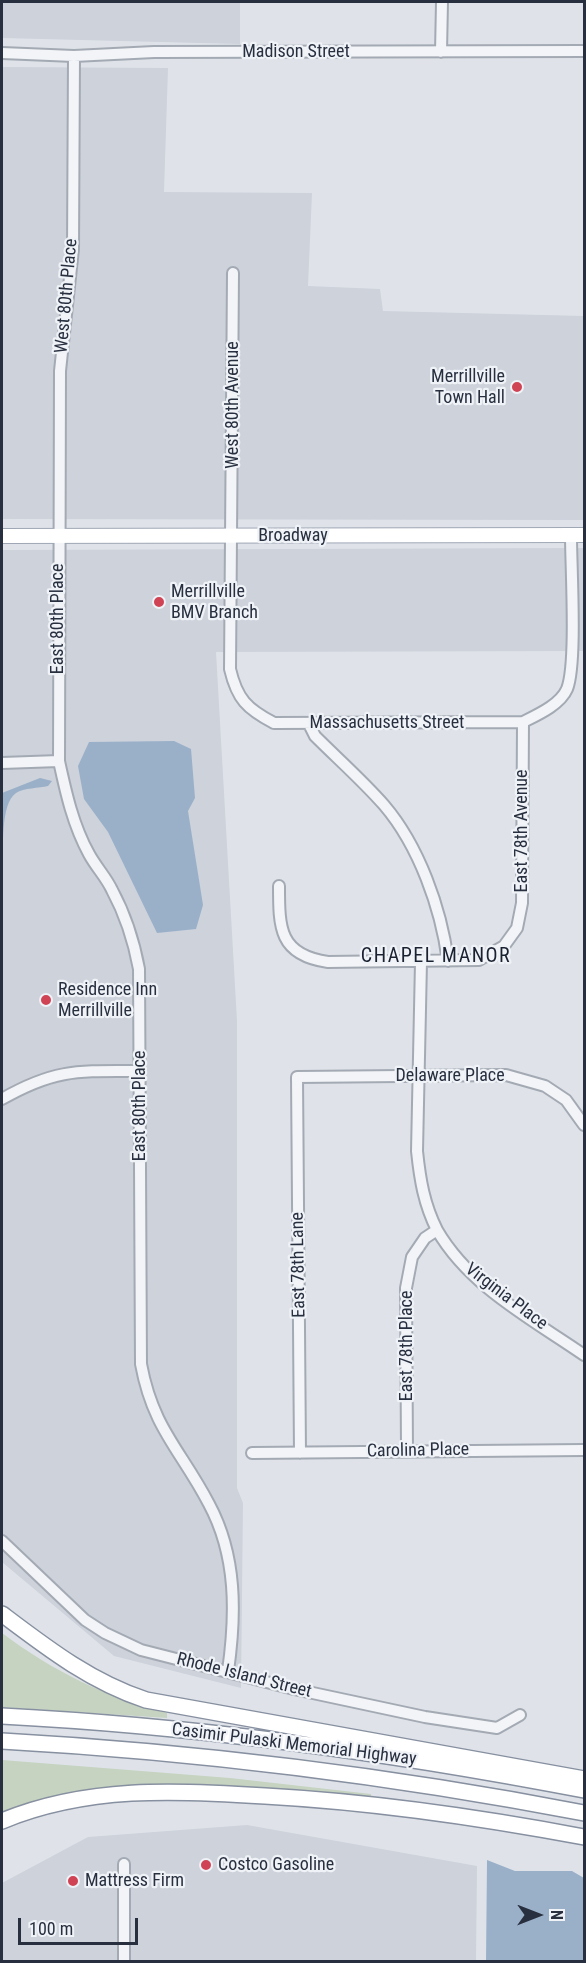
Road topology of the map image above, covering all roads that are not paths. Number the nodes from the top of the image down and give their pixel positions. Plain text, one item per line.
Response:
1 (441, 2) edge
2 (585, 51) edge
3 (441, 52) junction
4 (4, 53) edge
5 (74, 56) junction
6 (233, 273) dead end
7 (2, 536) edge
8 (232, 536) junction
9 (578, 536) edge
10 (59, 537) junction
11 (522, 722) junction
12 (309, 724) junction
13 (59, 761) junction
14 (2, 763) edge
15 (279, 886) dead end
16 (447, 961) junction
17 (421, 962) junction
18 (140, 1071) junction
19 (420, 1075) junction
20 (297, 1077) joint
21 (2, 1099) edge
22 (585, 1125) edge
23 (437, 1230) junction
24 (585, 1355) edge
25 (585, 1450) edge
26 (407, 1451) junction
27 (252, 1453) dead end
28 (300, 1453) junction
29 (2, 1541) edge
30 (2, 1614) edge
31 (228, 1671) junction
32 (520, 1715) dead end
33 (2, 1716) edge
34 (2, 1741) edge
35 (585, 1779) edge
36 (585, 1790) edge
37 (585, 1813) edge
38 (2, 1821) edge
39 (585, 1837) edge
40 (124, 1864) dead end
41 (124, 1962) edge

1 - 3 street
2 - 3 street, Madison Street
3 - 5 street, Madison Street
4 - 5 street, Madison Street
5 - 10 street, West 80th Place
6 - 8 street, West 80th Avenue
7 - 10 main road, Broadway
8 - 9 main road, Broadway
8 - 10 main road, Broadway
8 - 12 street, Massachusetts Street
9 - 11 street
10 - 13 street, East 80th Place
11 - 12 street, Massachusetts Street
11 - 16 street, East 78th Avenue
12 - 16 street
13 - 14 street
13 - 18 street, East 80th Place
15 - 17 street, East 78th Avenue
16 - 17 street, East 78th Avenue
17 - 19 street
18 - 21 street
18 - 31 street, East 80th Place
19 - 20 street, Delaware Place
19 - 22 street, Delaware Place
19 - 23 street
20 - 28 street, East 78th Lane
23 - 24 street, Virginia Place
23 - 26 street, East 78th Place
25 - 26 street, Carolina Place
26 - 28 street, Carolina Place
27 - 28 street, Carolina Place
29 - 31 street, Rhode Island Street
30 - 35 highway
31 - 32 street, Rhode Island Street
33 - 36 highway, Casimir Pulaski Memorial Highway
34 - 37 highway, Casimir Pulaski Memorial Highway
38 - 39 highway
40 - 41 street

